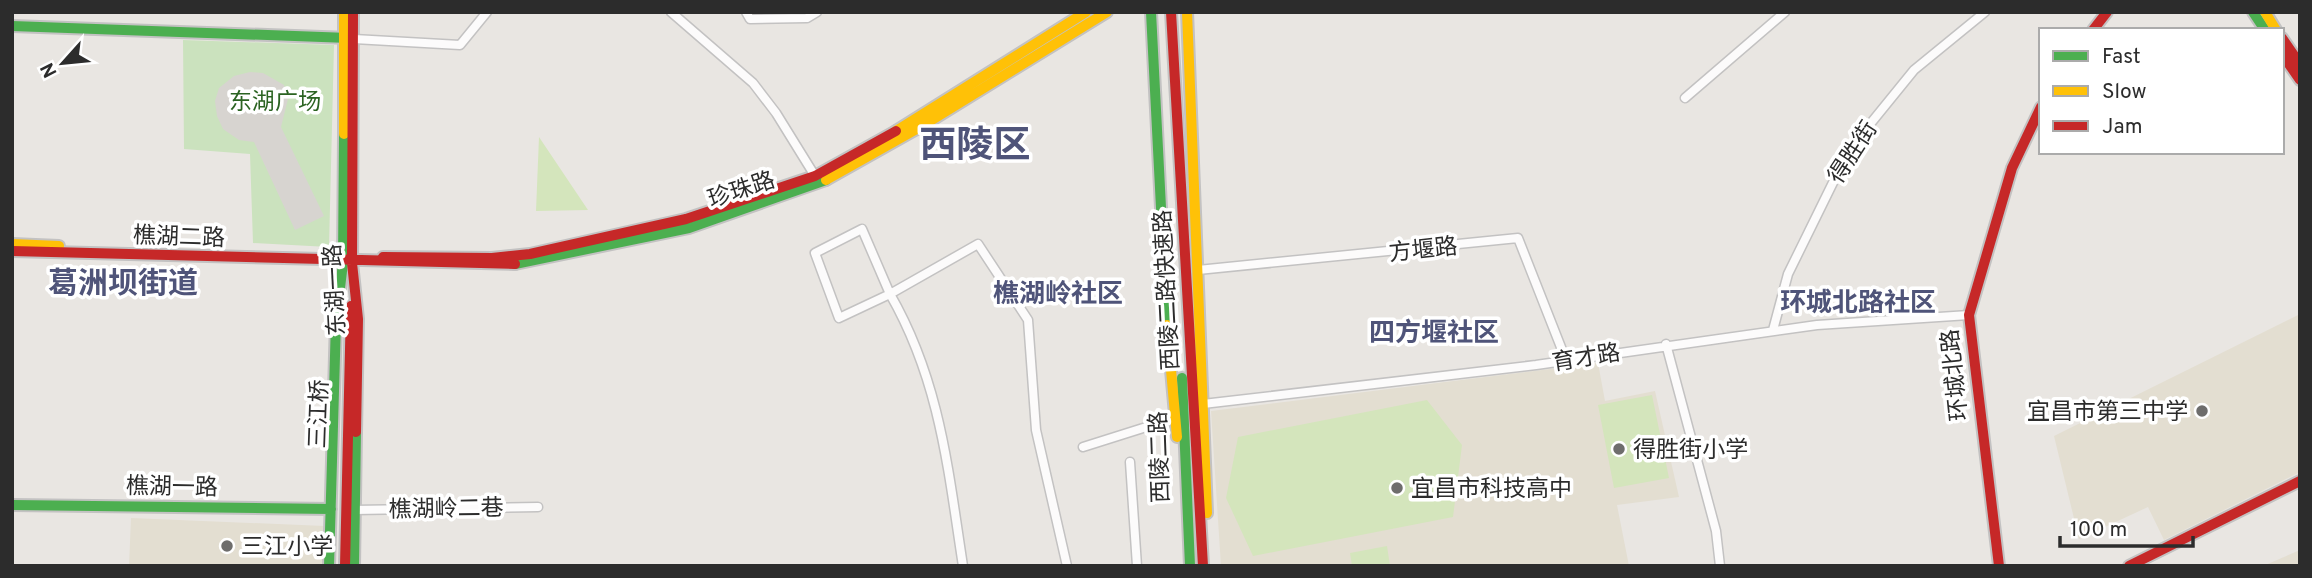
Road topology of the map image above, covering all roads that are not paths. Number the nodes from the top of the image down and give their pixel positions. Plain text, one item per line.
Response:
1 (344, 12) edge
2 (353, 12) edge
3 (487, 12) edge
4 (671, 12) edge
5 (746, 12) edge
6 (817, 12) edge
7 (1086, 12) edge
8 (1107, 12) edge
9 (1151, 12) edge
10 (1157, 12) edge
11 (1163, 12) edge
12 (1171, 12) edge
13 (1187, 12) edge
14 (1786, 12) edge
15 (1985, 12) edge
16 (2107, 12) edge
17 (2253, 12) edge
18 (2265, 12) edge
19 (12, 26) edge
20 (2095, 28) edge
21 (2264, 28) edge
22 (2275, 28) edge
23 (349, 38) junction
24 (2284, 41) edge
25 (2284, 57) edge
26 (2300, 64) edge
27 (2300, 80) edge
28 (1685, 98) dead end
29 (2039, 111) edge
30 (815, 176) junction
31 (12, 244) edge
32 (12, 251) edge
33 (348, 259) junction
34 (1198, 270) junction
35 (890, 294) junction
36 (1969, 315) junction
37 (1773, 330) junction
38 (1666, 344) junction
39 (1566, 360) junction
40 (1203, 404) junction
41 (1176, 417) junction
42 (1083, 447) dead end
43 (1130, 462) dead end
44 (2300, 481) edge
45 (12, 505) edge
46 (538, 506) dead end
47 (331, 509) junction
48 (354, 510) junction
49 (2142, 563) edge
50 (329, 566) edge
51 (335, 566) edge
52 (345, 566) edge
53 (354, 566) edge
54 (963, 566) edge
55 (1067, 566) edge
56 (1137, 566) edge
57 (1187, 566) edge
58 (1203, 566) edge
59 (1208, 566) edge
60 (1720, 566) edge
61 (1999, 566) edge
62 (2129, 566) edge

1 - 23 main road
2 - 23 main road
3 - 23 street
4 - 30 street
5 - 6 street
7 - 30 main road, 珍珠路
8 - 33 main road, 珍珠路
9 - 41 main road
10 - 41 main road, 西陵二路
11 - 57 main road, 西陵二路快速路
12 - 58 main road, 西陵二路快速路
13 - 34 main road, 西陵二路
14 - 28 street
15 - 37 street, 得胜街
16 - 20 main road
17 - 21 main road
18 - 22 main road
19 - 23 main road
23 - 33 main road
24 - 26 main road
25 - 27 main road
29 - 36 main road, 环城北路
30 - 33 main road, 珍珠路
31 - 33 main road, 樵湖二路
32 - 33 main road, 樵湖二路
33 - 47 main road
33 - 48 main road, 东湖一路
33 - 51 main road, 三江桥
33 - 52 main road, 三江桥
34 - 39 street, 方堰路
34 - 40 main road, 西陵二路
35 - 35 street
35 - 54 street
35 - 55 street
36 - 37 street, 育才路
36 - 61 main road, 环城北路
37 - 38 street, 育才路
38 - 39 street, 育才路
38 - 60 street
39 - 40 street, 育才路
40 - 59 main road, 西陵二路
41 - 42 street
41 - 57 main road, 西陵二路
43 - 56 street
44 - 49 main road
45 - 47 main road, 樵湖一路
46 - 48 street, 樵湖岭二巷
47 - 50 main road
48 - 53 main road, 东湖一路
49 - 62 main road

